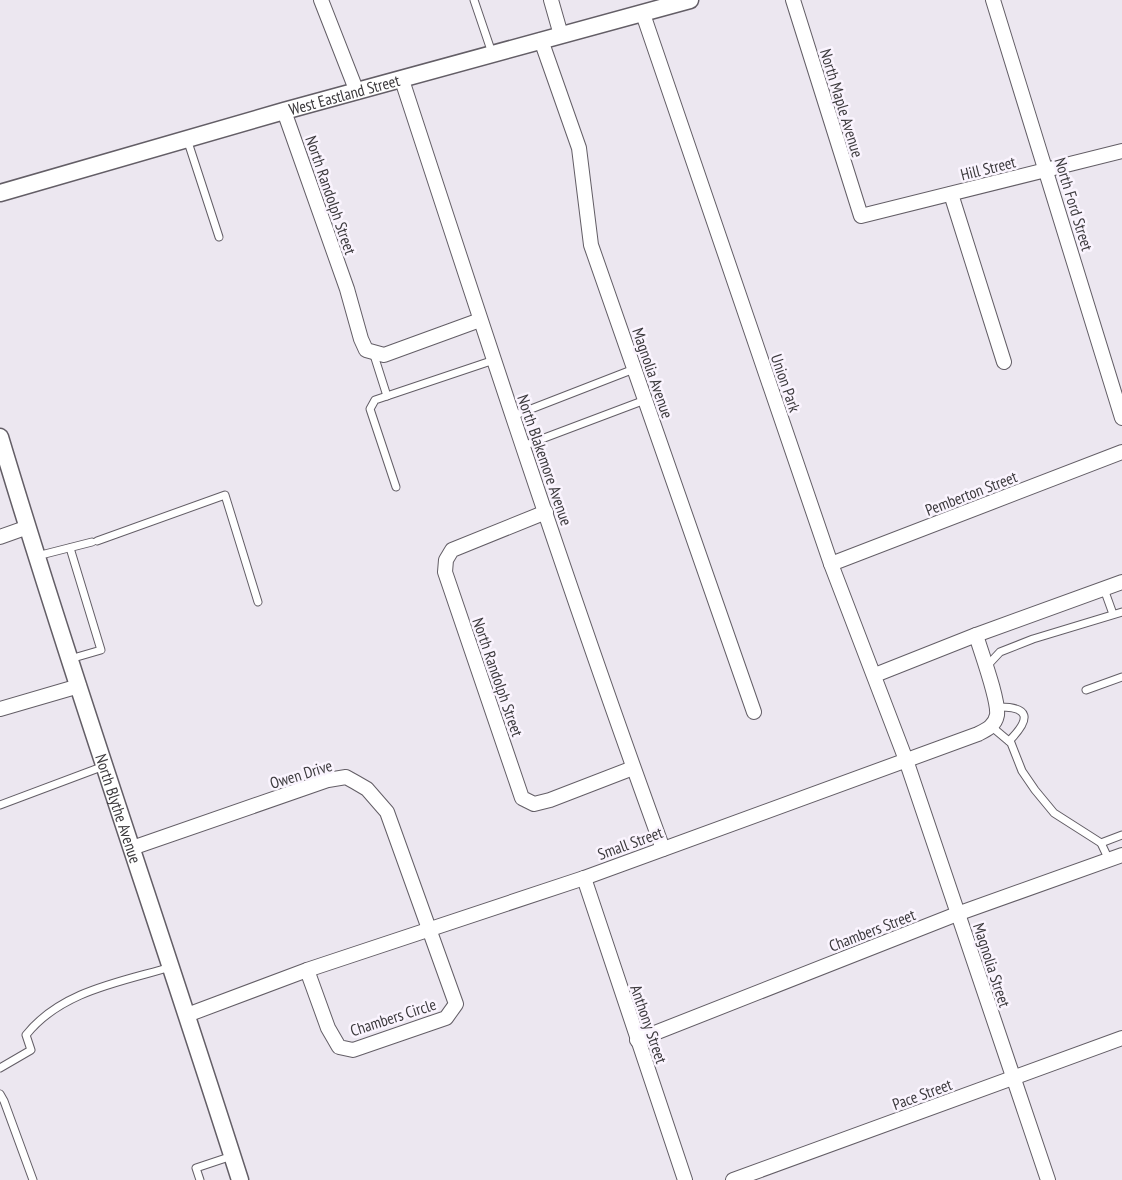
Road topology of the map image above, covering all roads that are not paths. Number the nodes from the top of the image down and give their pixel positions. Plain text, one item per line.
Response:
1 (321, 0) edge
2 (474, 0) edge
3 (551, 0) edge
4 (690, 0) edge
5 (792, 0) edge
6 (993, 0) edge
7 (643, 14) junction
8 (561, 35) junction
9 (541, 40) junction
10 (493, 56) junction
11 (402, 80) junction
12 (357, 92) junction
13 (284, 111) junction
14 (187, 140) junction
15 (1122, 151) edge
16 (1046, 171) junction
17 (0, 193) edge
18 (951, 194) junction
19 (861, 216) joint
20 (219, 237) dead end
21 (480, 320) junction
22 (373, 352) junction
23 (494, 360) junction
24 (1004, 362) dead end
25 (634, 369) junction
26 (387, 396) junction
27 (645, 400) junction
28 (513, 416) junction
29 (1122, 418) edge
30 (0, 439) edge
31 (523, 446) junction
32 (1122, 452) edge
33 (396, 487) dead end
34 (546, 512) junction
35 (28, 526) junction
36 (0, 537) edge
37 (70, 548) junction
38 (37, 556) junction
39 (831, 564) junction
40 (1122, 582) edge
41 (1104, 589) junction
42 (258, 602) dead end
43 (1122, 612) edge
44 (1113, 614) junction
45 (976, 635) junction
46 (70, 659) junction
47 (986, 668) junction
48 (875, 675) junction
49 (1122, 677) edge
50 (79, 686) junction
51 (1086, 690) dead end
52 (996, 707) junction
53 (0, 709) edge
54 (754, 712) dead end
55 (992, 727) junction
56 (1009, 741) junction
57 (906, 760) junction
58 (104, 766) junction
59 (633, 768) junction
60 (0, 805) edge
61 (1122, 835) edge
62 (1101, 843) junction
63 (132, 848) junction
64 (663, 849) junction
65 (1116, 858) edge
66 (584, 878) junction
67 (957, 914) junction
68 (430, 928) junction
69 (171, 967) junction
70 (307, 970) junction
71 (188, 1016) junction
72 (1122, 1038) edge
73 (637, 1040) junction
74 (0, 1068) edge
75 (1012, 1078) junction
76 (0, 1094) edge
77 (232, 1156) junction
78 (33, 1180) edge
79 (200, 1180) edge
80 (240, 1180) edge
81 (685, 1180) edge
82 (733, 1180) edge
83 (1048, 1180) edge

1 - 12 street
2 - 10 lane
3 - 8 street
4 - 7 street, West Eastland Street
5 - 19 street, North Maple Avenue
6 - 16 street, North Ford Street
7 - 8 street, West Eastland Street
7 - 39 street, Union Park
8 - 9 street, West Eastland Street
9 - 10 street, West Eastland Street
9 - 25 street, Magnolia Avenue
10 - 11 street, West Eastland Street
11 - 12 street, West Eastland Street
11 - 21 street, North Blakemore Avenue
12 - 13 street, West Eastland Street
13 - 14 street, West Eastland Street
13 - 22 street, North Randolph Street
14 - 17 street, West Eastland Street
14 - 20 lane
15 - 16 street, Hill Street
16 - 18 street, Hill Street
16 - 29 street, North Ford Street
18 - 19 street, Hill Street
18 - 24 street
21 - 22 street
21 - 23 street, North Blakemore Avenue
22 - 26 lane
23 - 26 lane
23 - 28 street, North Blakemore Avenue
25 - 27 street, Magnolia Avenue
25 - 28 lane
26 - 33 lane
27 - 31 lane
27 - 54 street, Magnolia Avenue
28 - 31 street, North Blakemore Avenue
30 - 35 street, North Blythe Avenue
31 - 34 street, North Blakemore Avenue
32 - 39 street, Pemberton Street
34 - 59 street, North Blakemore Avenue
34 - 59 street, North Randolph Street
35 - 36 street
35 - 38 street, North Blythe Avenue
37 - 38 lane
37 - 42 lane
37 - 46 lane
38 - 46 street, North Blythe Avenue
39 - 48 street, Union Park
40 - 41 street
41 - 44 lane
41 - 45 street
43 - 44 lane
44 - 47 lane
45 - 47 street
45 - 48 street
46 - 50 street, North Blythe Avenue
47 - 52 street
48 - 57 street, Union Park
49 - 51 lane
50 - 53 street
50 - 58 street, North Blythe Avenue
52 - 55 street
52 - 56 lane
55 - 56 lane
55 - 57 street, Small Street
56 - 62 lane
57 - 64 street, Small Street
57 - 67 street, Magnolia Street
58 - 60 lane
58 - 63 street, North Blythe Avenue
59 - 64 street, North Blakemore Avenue
61 - 62 lane
62 - 65 lane
63 - 68 street, Owen Drive
63 - 69 street, North Blythe Avenue
64 - 66 street, Small Street
65 - 67 street, Chambers Street
66 - 68 street, Small Street
66 - 73 street, Anthony Street
67 - 73 street, Chambers Street
67 - 75 street, Magnolia Street
68 - 70 street, Small Street
68 - 70 street, Chambers Circle
69 - 71 street, North Blythe Avenue
69 - 74 lane
70 - 71 street, Small Street
71 - 77 street, North Blythe Avenue
72 - 75 street, Pace Street
73 - 81 street, Anthony Street
75 - 82 street, Pace Street
75 - 83 street, Magnolia Street
76 - 78 lane
77 - 79 lane
77 - 80 street, North Blythe Avenue

